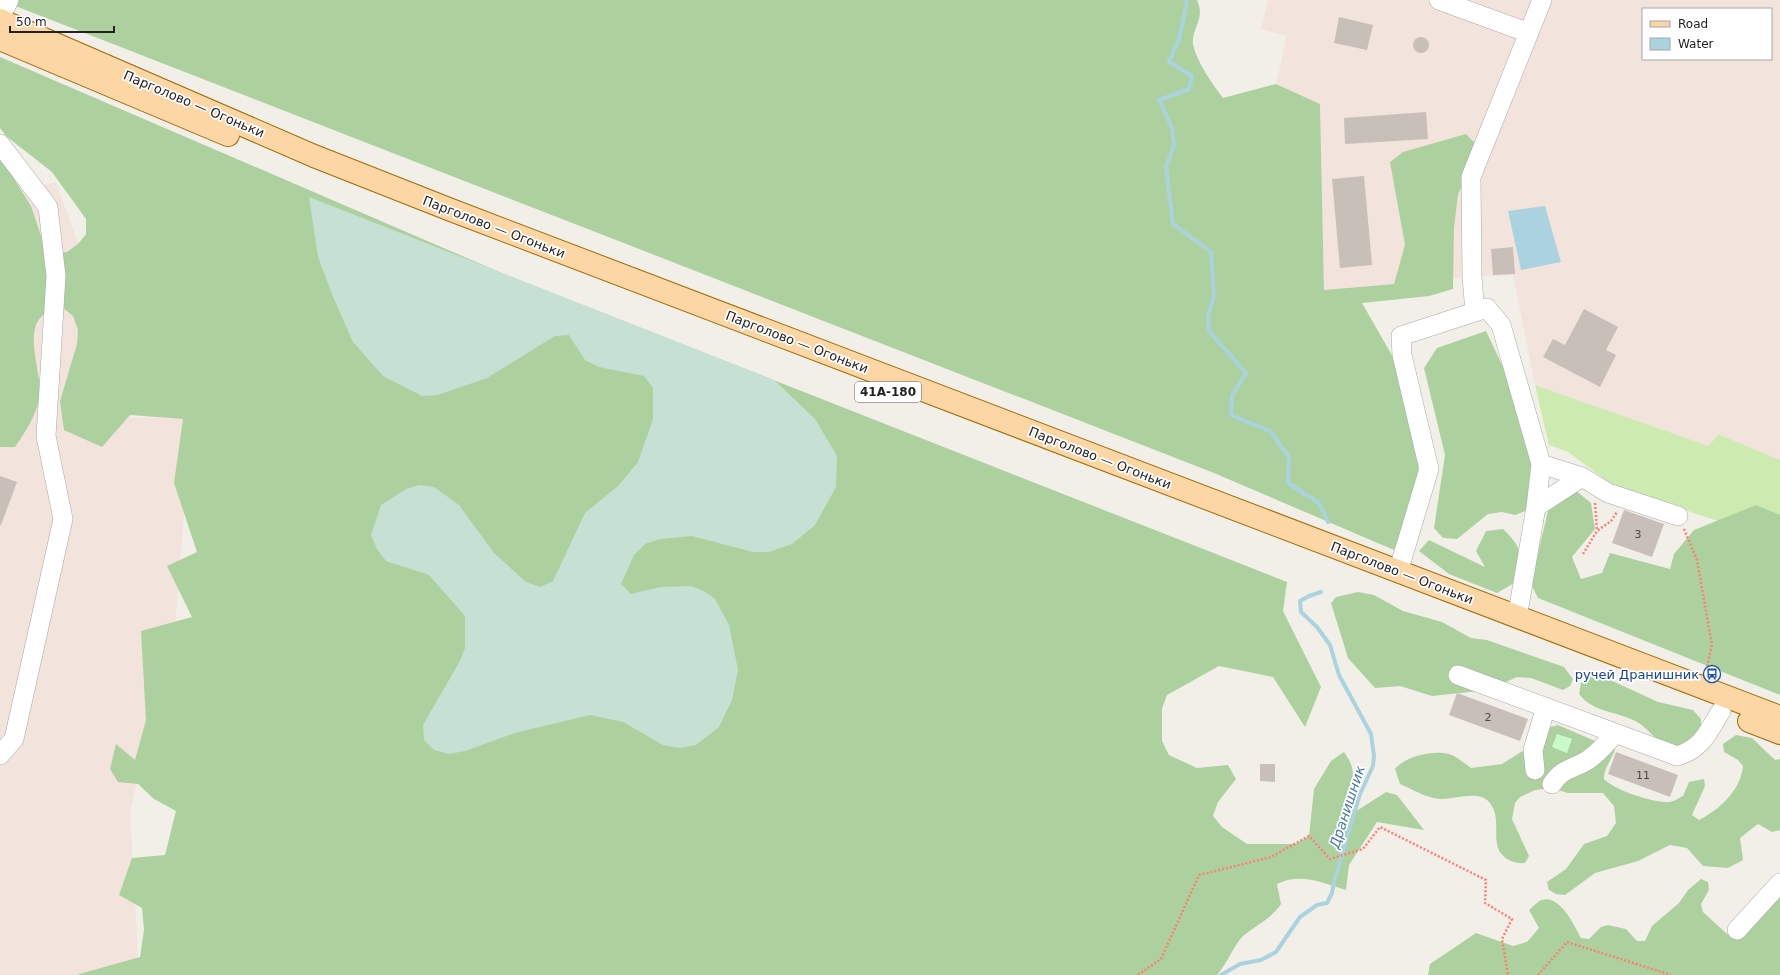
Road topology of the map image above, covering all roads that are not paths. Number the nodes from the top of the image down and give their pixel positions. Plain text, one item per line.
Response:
1 (9, 0) edge
2 (1439, 0) edge
3 (1542, 0) edge
4 (0, 18) edge
5 (1529, 33) junction
6 (0, 39) edge
7 (0, 144) edge
8 (1475, 312) junction
9 (1541, 464) junction
10 (1588, 481) junction
11 (1536, 507) junction
12 (1678, 516) road end
13 (1398, 572) junction
14 (1517, 618) junction
15 (1458, 675) dead end
16 (1546, 708) junction
17 (1721, 711) junction
18 (1780, 717) edge
19 (1615, 733) junction
20 (1780, 733) edge
21 (0, 755) edge
22 (1535, 770) dead end
23 (1552, 784) dead end
24 (1780, 883) edge
25 (1737, 930) dead end

1 - 4 lane
2 - 5 lane
3 - 5 lane
4 - 13 main road, Парголово — Огоньки / 41А-180
5 - 8 lane
6 - 17 main road, Парголово — Огоньки / 41А-180
7 - 21 lane
8 - 9 lane
8 - 13 lane
9 - 10 lane
9 - 11 lane
10 - 11 lane
10 - 12 lane
11 - 14 lane
13 - 14 main road, Парголово — Огоньки / 41А-180
14 - 18 main road, Парголово — Огоньки / 41А-180
15 - 16 lane
16 - 19 lane
16 - 22 lane
17 - 19 lane
17 - 20 main road, Парголово — Огоньки / 41А-180
19 - 23 lane
24 - 25 lane

